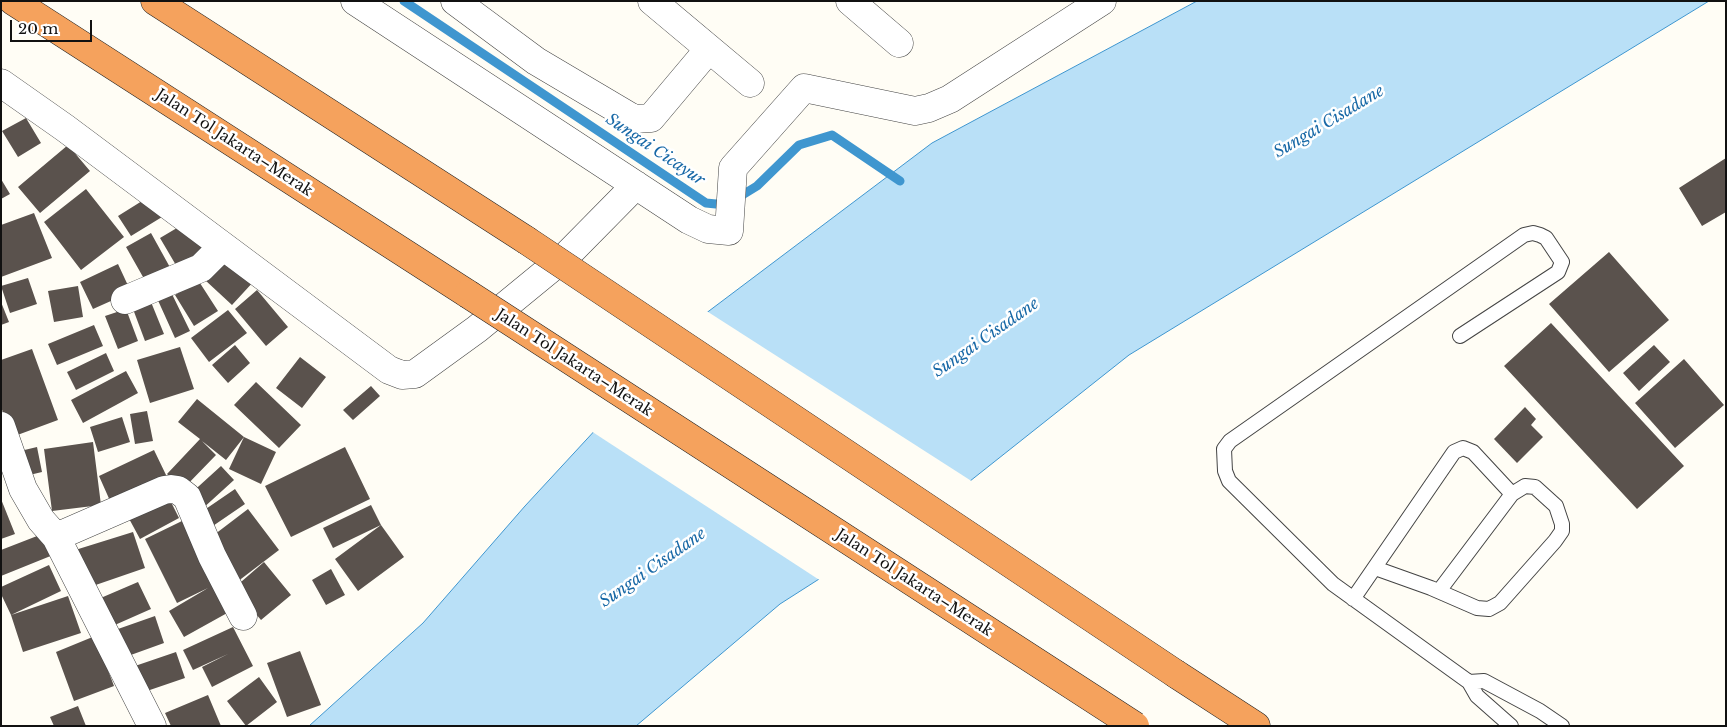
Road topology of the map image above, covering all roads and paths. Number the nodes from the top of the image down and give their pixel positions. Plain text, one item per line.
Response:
1 (13, 1) edge
2 (155, 1) edge
3 (355, 1) edge
4 (454, 1) edge
5 (652, 1) edge
6 (850, 1) edge
7 (1102, 1) edge
8 (899, 43) dead end
9 (710, 49) junction
10 (750, 82) dead end
11 (1, 83) edge
12 (636, 185) junction
13 (223, 246) junction
14 (125, 300) dead end
15 (1460, 336) dead end
16 (1, 426) edge
17 (1512, 494) junction
18 (56, 537) junction
19 (1375, 568) junction
20 (1439, 592) junction
21 (1353, 599) junction
22 (243, 616) dead end
23 (1469, 682) junction
24 (152, 726) edge
25 (1135, 726) edge
26 (1256, 726) edge
27 (1511, 726) edge
28 (1562, 726) edge

1 - 25 highway, Jalan Tol Jakarta–Merak, bridge
2 - 26 highway, bridge
3 - 12 street
4 - 9 street
5 - 9 street
6 - 8 street
7 - 12 street
9 - 10 street
11 - 13 street
12 - 13 street
13 - 14 street
15 - 21 lane
16 - 18 street
17 - 19 lane
17 - 20 lane
17 - 20 lane
18 - 22 street
18 - 24 street
19 - 20 lane
19 - 21 lane
21 - 23 lane
23 - 27 lane
23 - 28 lane

